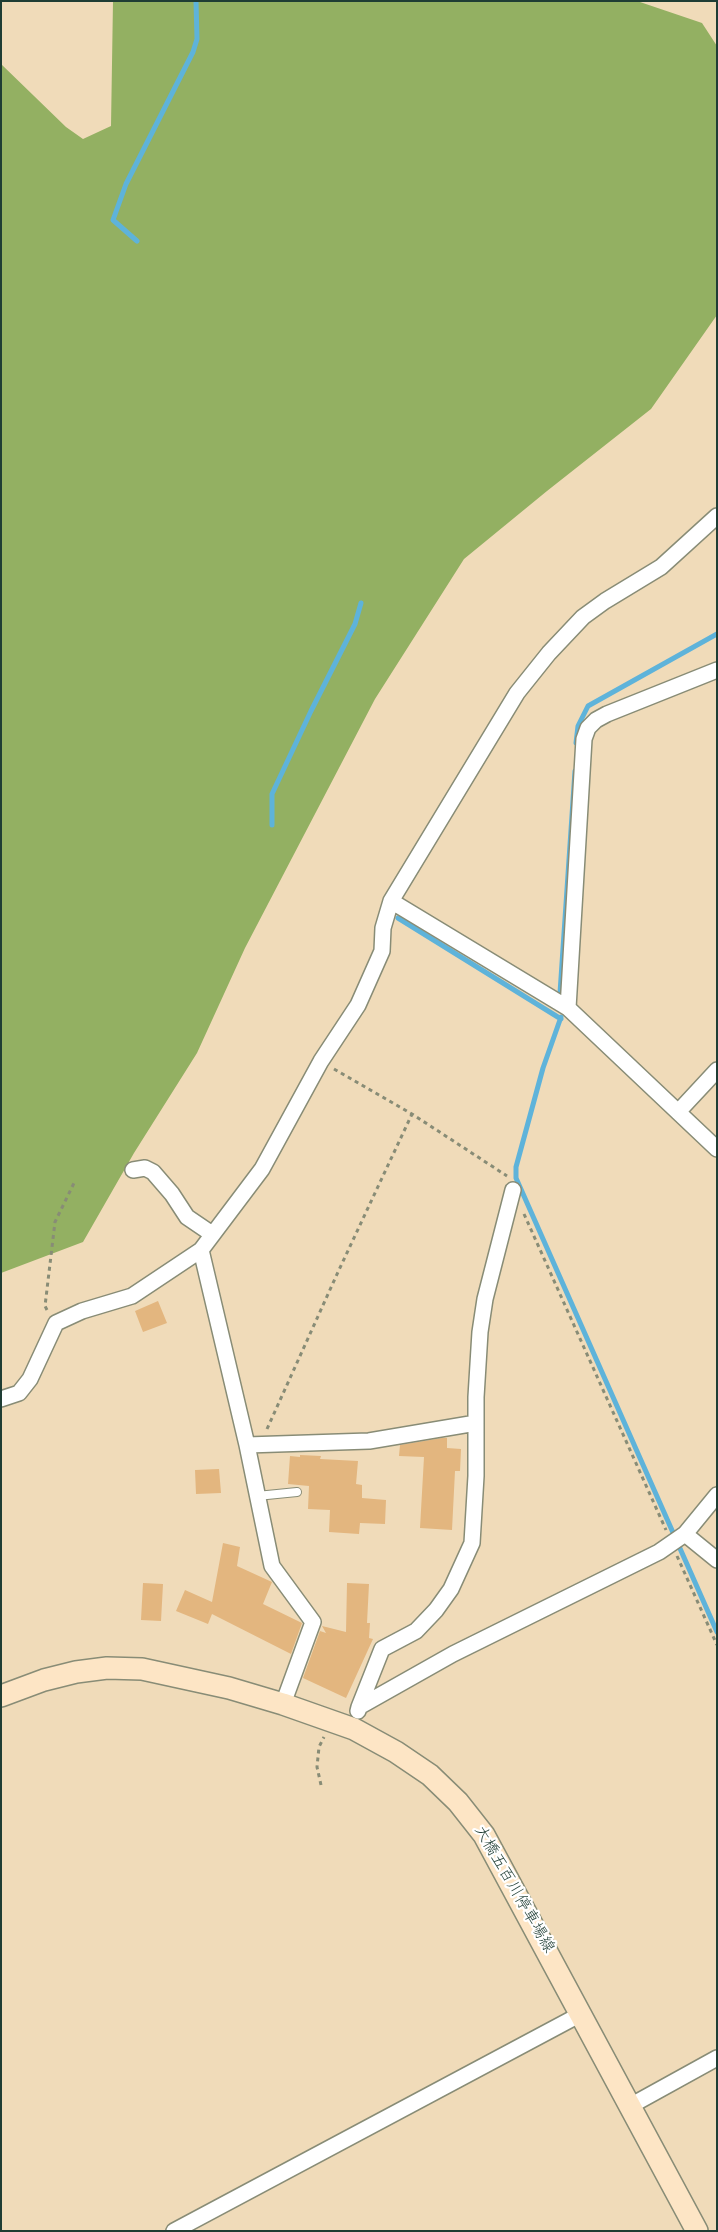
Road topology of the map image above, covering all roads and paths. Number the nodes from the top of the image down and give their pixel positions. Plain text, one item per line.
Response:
1 (717, 516) edge
2 (717, 670) edge
3 (391, 901) junction
4 (568, 1008) junction
5 (321, 1061) junction
6 (717, 1070) edge
7 (678, 1112) junction
8 (412, 1114) junction
9 (717, 1149) edge
10 (134, 1170) dead end
11 (75, 1181) dead end
12 (513, 1190) junction
13 (212, 1234) junction
14 (201, 1250) junction
15 (56, 1323) junction
16 (1, 1399) edge
17 (476, 1422) junction
18 (252, 1445) junction
19 (296, 1492) dead end
20 (717, 1495) edge
21 (258, 1496) junction
22 (685, 1534) junction
23 (672, 1543) junction
24 (717, 1560) edge
25 (717, 1645) edge
26 (1, 1696) edge
27 (283, 1704) junction
28 (359, 1707) junction
29 (344, 1726) junction
30 (321, 1785) dead end
31 (581, 2014) junction
32 (717, 2058) edge
33 (630, 2106) junction
34 (174, 2231) edge
35 (697, 2231) edge

1 - 3 street
2 - 4 street
3 - 4 street
3 - 5 street
4 - 7 street
5 - 8 path
5 - 13 street
6 - 7 street
7 - 9 street
8 - 12 path
8 - 18 path
10 - 13 street
11 - 15 path
12 - 17 street
12 - 23 path
13 - 14 street
14 - 15 street
14 - 18 street
15 - 16 street
17 - 18 street
17 - 28 street
18 - 21 street
19 - 21 lane
20 - 22 street
21 - 27 street
22 - 23 street
22 - 24 street
23 - 25 path
23 - 28 street
26 - 27 main road, 大橋五百川停車場線
27 - 29 main road, 大橋五百川停車場線
28 - 29 street
29 - 30 path
29 - 31 main road, 大橋五百川停車場線
31 - 33 main road, 大橋五百川停車場線
31 - 34 street
32 - 33 street
33 - 35 main road, 大橋五百川停車場線

